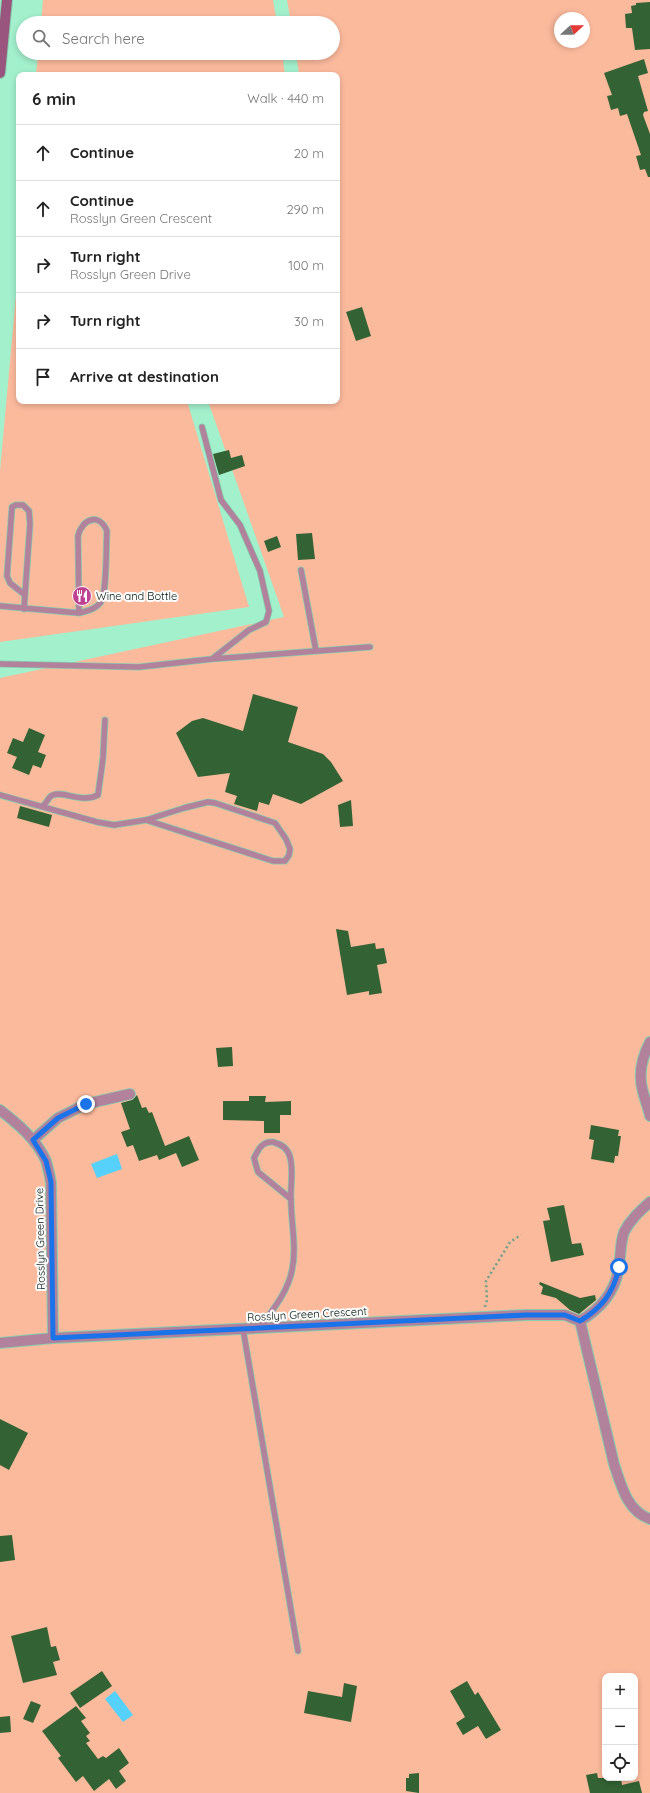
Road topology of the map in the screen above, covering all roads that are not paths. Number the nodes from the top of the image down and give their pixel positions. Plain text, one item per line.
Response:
1 (7, 0) edge
2 (0, 73) edge
3 (202, 427) dead end
4 (301, 570) dead end
5 (25, 595) junction
6 (0, 606) edge
7 (24, 608) junction
8 (79, 612) junction
9 (370, 647) dead end
10 (316, 651) junction
11 (212, 659) junction
12 (0, 664) edge
13 (104, 720) dead end
14 (0, 795) edge
15 (43, 806) junction
16 (146, 820) junction
17 (650, 1042) edge
18 (130, 1094) dead end
19 (0, 1110) edge
20 (650, 1116) edge
21 (33, 1140) junction
22 (291, 1199) junction
23 (650, 1202) edge
24 (580, 1321) junction
25 (259, 1328) junction
26 (243, 1329) junction
27 (53, 1338) junction
28 (0, 1343) edge
29 (650, 1519) edge
30 (298, 1651) dead end

1 - 2 main road
3 - 11 lane
4 - 10 lane
5 - 5 lane
5 - 7 lane
6 - 7 lane
7 - 8 lane
8 - 8 lane
9 - 10 lane
10 - 11 lane
11 - 12 lane
13 - 15 lane
14 - 15 lane
15 - 16 lane
16 - 16 lane
17 - 20 street
18 - 21 street
19 - 21 street, Rosslyn Green Drive
21 - 27 street, Rosslyn Green Drive
22 - 22 lane
22 - 25 lane
23 - 24 street
24 - 25 street, Rosslyn Green Crescent
24 - 29 street
25 - 26 street, Rosslyn Green Crescent
26 - 27 street, Rosslyn Green Crescent
26 - 30 lane
27 - 28 street, Rosslyn Green Crescent

